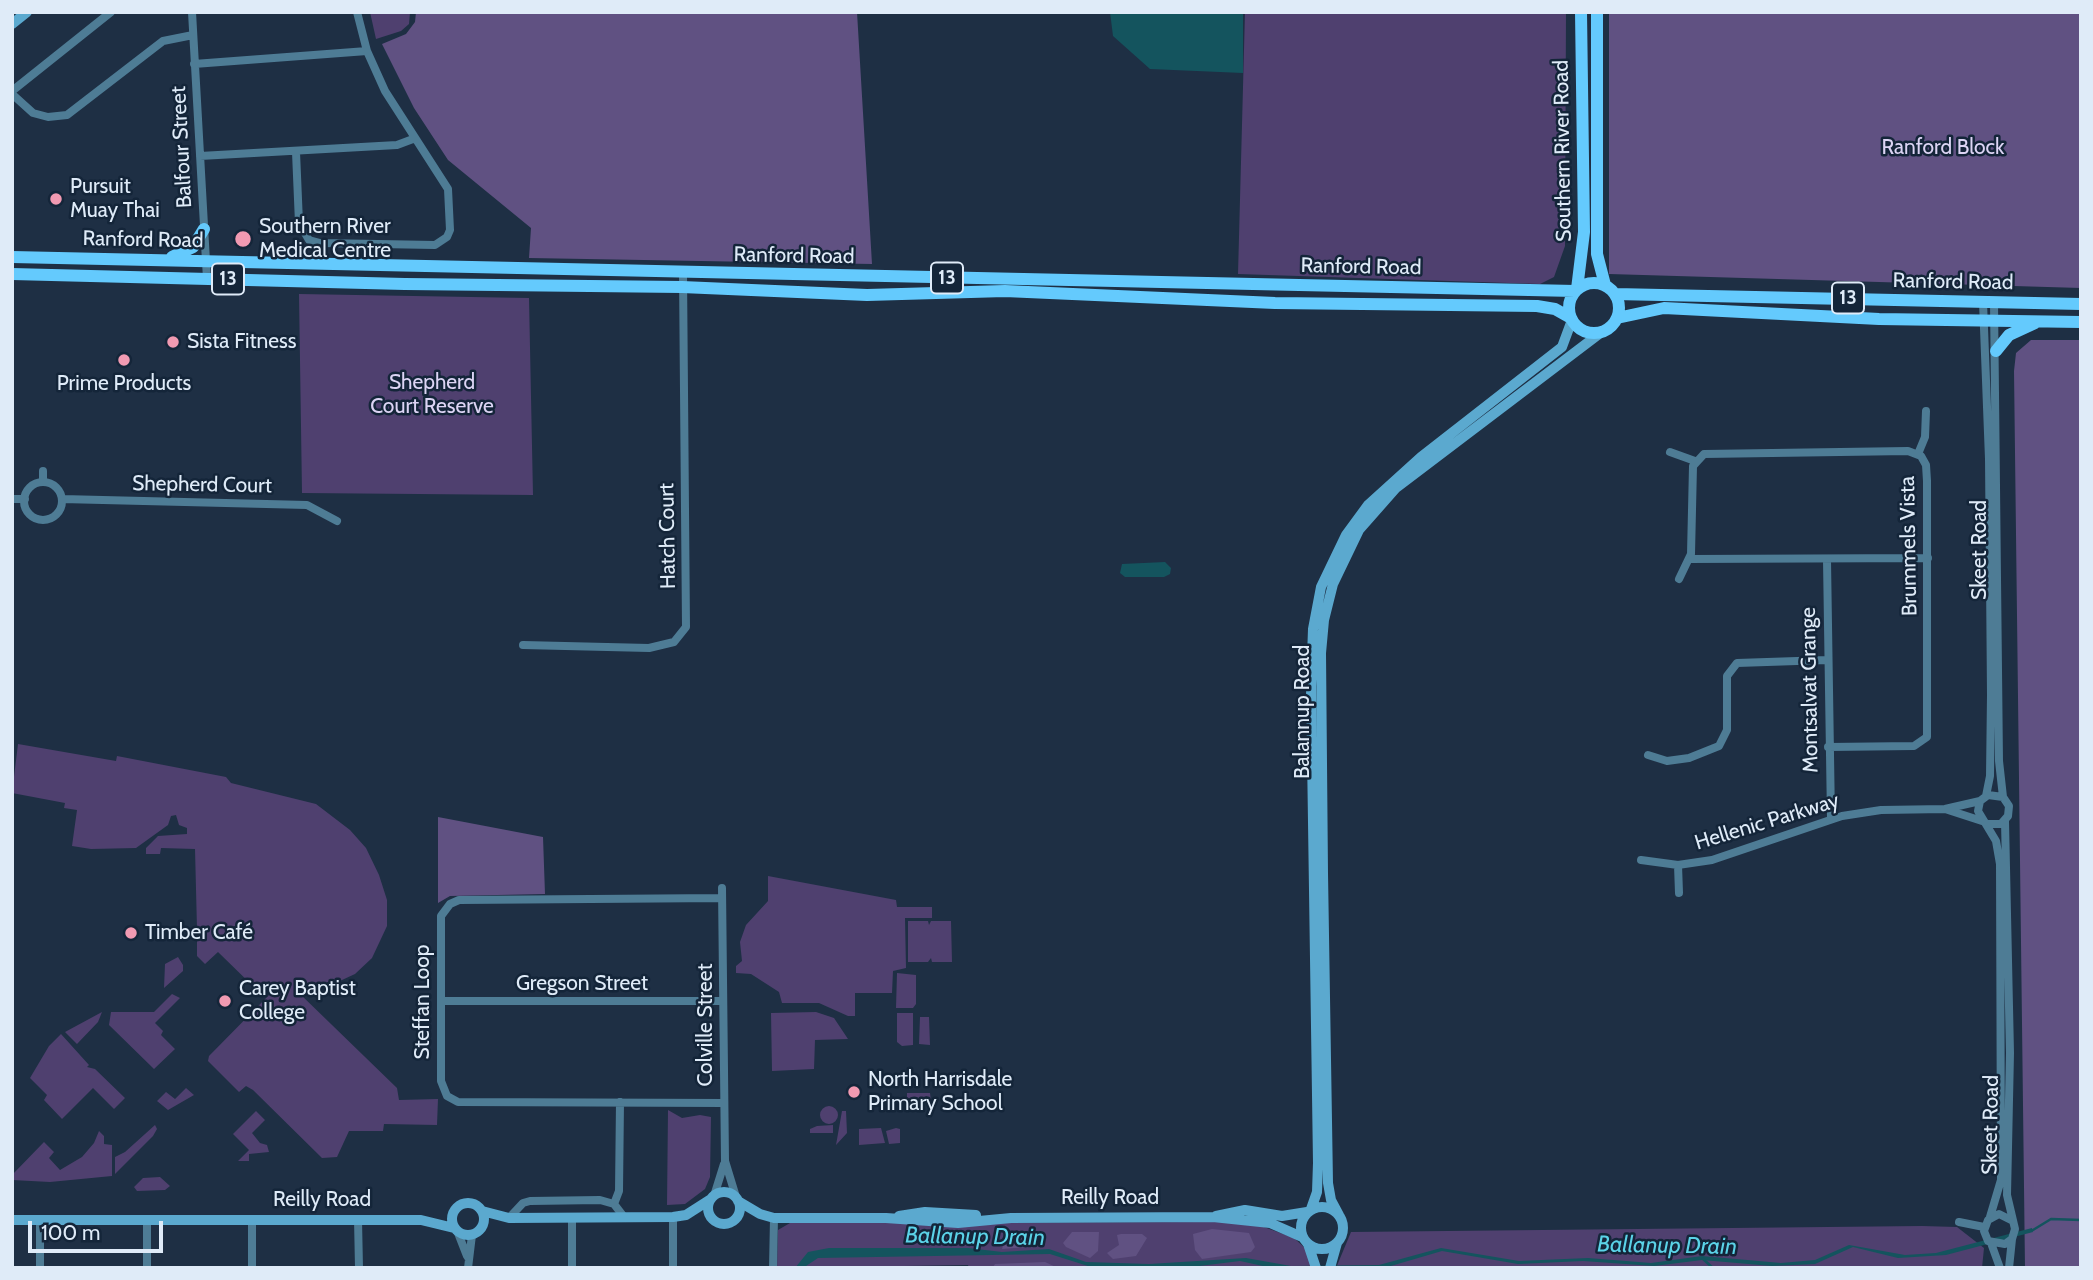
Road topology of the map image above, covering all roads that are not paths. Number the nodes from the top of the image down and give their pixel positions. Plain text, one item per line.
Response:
1 (17, 12) edge
2 (27, 12) edge
3 (111, 12) edge
4 (192, 12) edge
5 (357, 12) edge
6 (1580, 12) edge
7 (1597, 12) edge
8 (12, 16) edge
9 (12, 24) edge
10 (193, 35) junction
11 (368, 51) junction
12 (194, 64) junction
13 (12, 92) edge
14 (413, 139) junction
15 (296, 152) junction
16 (200, 156) junction
17 (204, 229) junction
18 (12, 257) edge
19 (161, 260) junction
20 (206, 260) junction
21 (683, 273) junction
22 (12, 274) edge
23 (207, 279) junction
24 (682, 287) junction
25 (1576, 290) junction
26 (1610, 290) junction
27 (1988, 302) junction
28 (2081, 304) edge
29 (1617, 318) junction
30 (1571, 319) junction
31 (1989, 321) junction
32 (2039, 321) junction
33 (2081, 322) edge
34 (1603, 331) junction
35 (1996, 351) junction
36 (1926, 411) dead end
37 (1670, 452) dead end
38 (1918, 453) junction
39 (1695, 461) junction
40 (43, 471) dead end
41 (43, 482) junction
42 (12, 499) edge
43 (25, 499) junction
44 (62, 499) junction
45 (43, 520) junction
46 (337, 521) dead end
47 (43, 530) dead end
48 (1927, 558) junction
49 (1689, 559) junction
50 (1826, 560) junction
51 (1679, 579) dead end
52 (523, 645) dead end
53 (1827, 660) junction
54 (1316, 705) junction
55 (1828, 747) junction
56 (1648, 755) dead end
57 (2003, 797) junction
58 (1983, 799) junction
59 (1945, 809) junction
60 (1831, 819) junction
61 (2005, 821) junction
62 (1984, 822) junction
63 (1641, 860) dead end
64 (1678, 865) junction
65 (722, 893) joint
66 (1679, 893) dead end
67 (441, 1001) junction
68 (723, 1001) junction
69 (620, 1101) junction
70 (724, 1103) junction
71 (724, 1161) junction
72 (713, 1198) junction
73 (737, 1199) junction
74 (614, 1204) junction
75 (454, 1211) junction
76 (1309, 1211) junction
77 (482, 1212) junction
78 (760, 1214) junction
79 (686, 1215) junction
80 (1339, 1215) junction
81 (624, 1217) junction
82 (673, 1217) junction
83 (1213, 1217) junction
84 (1990, 1217) junction
85 (508, 1218) junction
86 (572, 1218) junction
87 (774, 1218) junction
88 (146, 1219) junction
89 (252, 1219) junction
90 (358, 1219) junction
91 (12, 1220) edge
92 (421, 1220) junction
93 (734, 1220) junction
94 (2011, 1220) junction
95 (40, 1221) junction
96 (715, 1221) junction
97 (1959, 1222) dead end
98 (483, 1225) junction
99 (1984, 1227) junction
100 (456, 1230) junction
101 (472, 1235) junction
102 (2012, 1239) junction
103 (1305, 1240) junction
104 (1338, 1242) junction
105 (1991, 1243) junction
106 (468, 1263) edge
107 (40, 1268) edge
108 (147, 1268) edge
109 (253, 1268) edge
110 (359, 1268) edge
111 (572, 1268) edge
112 (673, 1268) edge
113 (774, 1268) edge
114 (1316, 1268) edge
115 (1330, 1268) edge
116 (2000, 1268) edge
117 (2009, 1268) edge

1 - 8 street
2 - 9 street
3 - 13 street
4 - 10 street, Balfour Street
5 - 11 street
6 - 25 main road, Southern River Road
7 - 26 main road, Southern River Road
10 - 12 street, Balfour Street
10 - 13 street
11 - 12 street
11 - 14 street
12 - 16 street, Balfour Street
14 - 15 street
14 - 15 street
15 - 16 street
16 - 17 street, Balfour Street
17 - 19 main road
17 - 20 street, Balfour Street
18 - 19 main road, Ranford Road / 13
19 - 20 main road, Ranford Road / 13
20 - 21 main road, Ranford Road / 13
20 - 23 street, Balfour Street
21 - 24 street, Hatch Court
21 - 25 main road, Ranford Road / 13
22 - 23 main road, Ranford Road / 13
23 - 24 main road, Ranford Road / 13
24 - 30 main road, Ranford Road / 13
24 - 52 street, Hatch Court
25 - 26 main road, 13
25 - 30 main road
26 - 27 main road, Ranford Road / 13
26 - 29 main road
27 - 28 main road, Ranford Road / 13
27 - 31 street, Skeet Road
29 - 31 main road, Ranford Road / 13
29 - 34 main road
30 - 34 main road, 13
30 - 54 street, Balannup Road
31 - 32 main road, Ranford Road / 13
31 - 35 street, Skeet Road
31 - 58 street, Skeet Road
32 - 33 main road, Ranford Road / 13
32 - 35 main road
34 - 54 street, Balannup Road
35 - 57 street, Skeet Road
36 - 38 street
37 - 39 street
38 - 39 street, Brummels Vista
38 - 48 street, Brummels Vista
39 - 49 street
40 - 41 street
41 - 43 street
41 - 44 street
42 - 43 street
43 - 45 street
44 - 45 street
44 - 46 street, Shepherd Court
45 - 47 street
48 - 50 street
48 - 55 street, Brummels Vista
49 - 50 street
49 - 51 street
50 - 53 street, Montsalvat Grange
53 - 55 street, Montsalvat Grange
53 - 56 street
54 - 76 street, Balannup Road
54 - 80 street, Balannup Road
55 - 60 street, Montsalvat Grange
57 - 58 street
57 - 61 street
58 - 59 street, Hellenic Parkway
58 - 62 street
59 - 60 street, Hellenic Parkway
59 - 62 street, Hellenic Parkway
60 - 64 street, Hellenic Parkway
61 - 62 street
61 - 94 street, Skeet Road
62 - 84 street, Skeet Road
63 - 64 street, Hellenic Parkway
64 - 66 street
65 - 67 street, Steffan Loop
65 - 68 street, Colville Street
67 - 68 street, Gregson Street
67 - 69 street, Steffan Loop
68 - 70 street, Colville Street
69 - 70 street, Steffan Loop
69 - 74 street
70 - 71 street, Colville Street
71 - 72 street, Colville Street
71 - 73 street, Colville Street
72 - 73 street
72 - 79 street
72 - 96 street
73 - 78 street, Reilly Road
73 - 93 street
74 - 81 street
74 - 85 street
75 - 77 street
75 - 92 street, Reilly Road
75 - 100 street
76 - 80 street
76 - 83 street, Reilly Road
76 - 103 street
77 - 85 street
77 - 98 street
78 - 87 street, Reilly Road
78 - 93 street, Reilly Road
79 - 82 street
79 - 96 street
80 - 104 street
81 - 82 street
81 - 86 street
82 - 112 street
83 - 87 street, Reilly Road
83 - 103 street, Reilly Road
84 - 94 street
84 - 99 street
85 - 86 street
85 - 98 street
86 - 111 street
87 - 113 street
88 - 89 street, Reilly Road
88 - 95 street, Reilly Road
88 - 108 street
89 - 90 street, Reilly Road
89 - 109 street
90 - 92 street, Reilly Road
90 - 110 street
91 - 95 street, Reilly Road
92 - 100 street, Reilly Road
93 - 96 street
94 - 102 street
95 - 107 street
97 - 99 street
98 - 101 street
99 - 105 street
100 - 101 street
100 - 106 street
101 - 106 street
102 - 105 street
102 - 117 street
103 - 104 street
103 - 114 street
104 - 115 street
105 - 116 street

